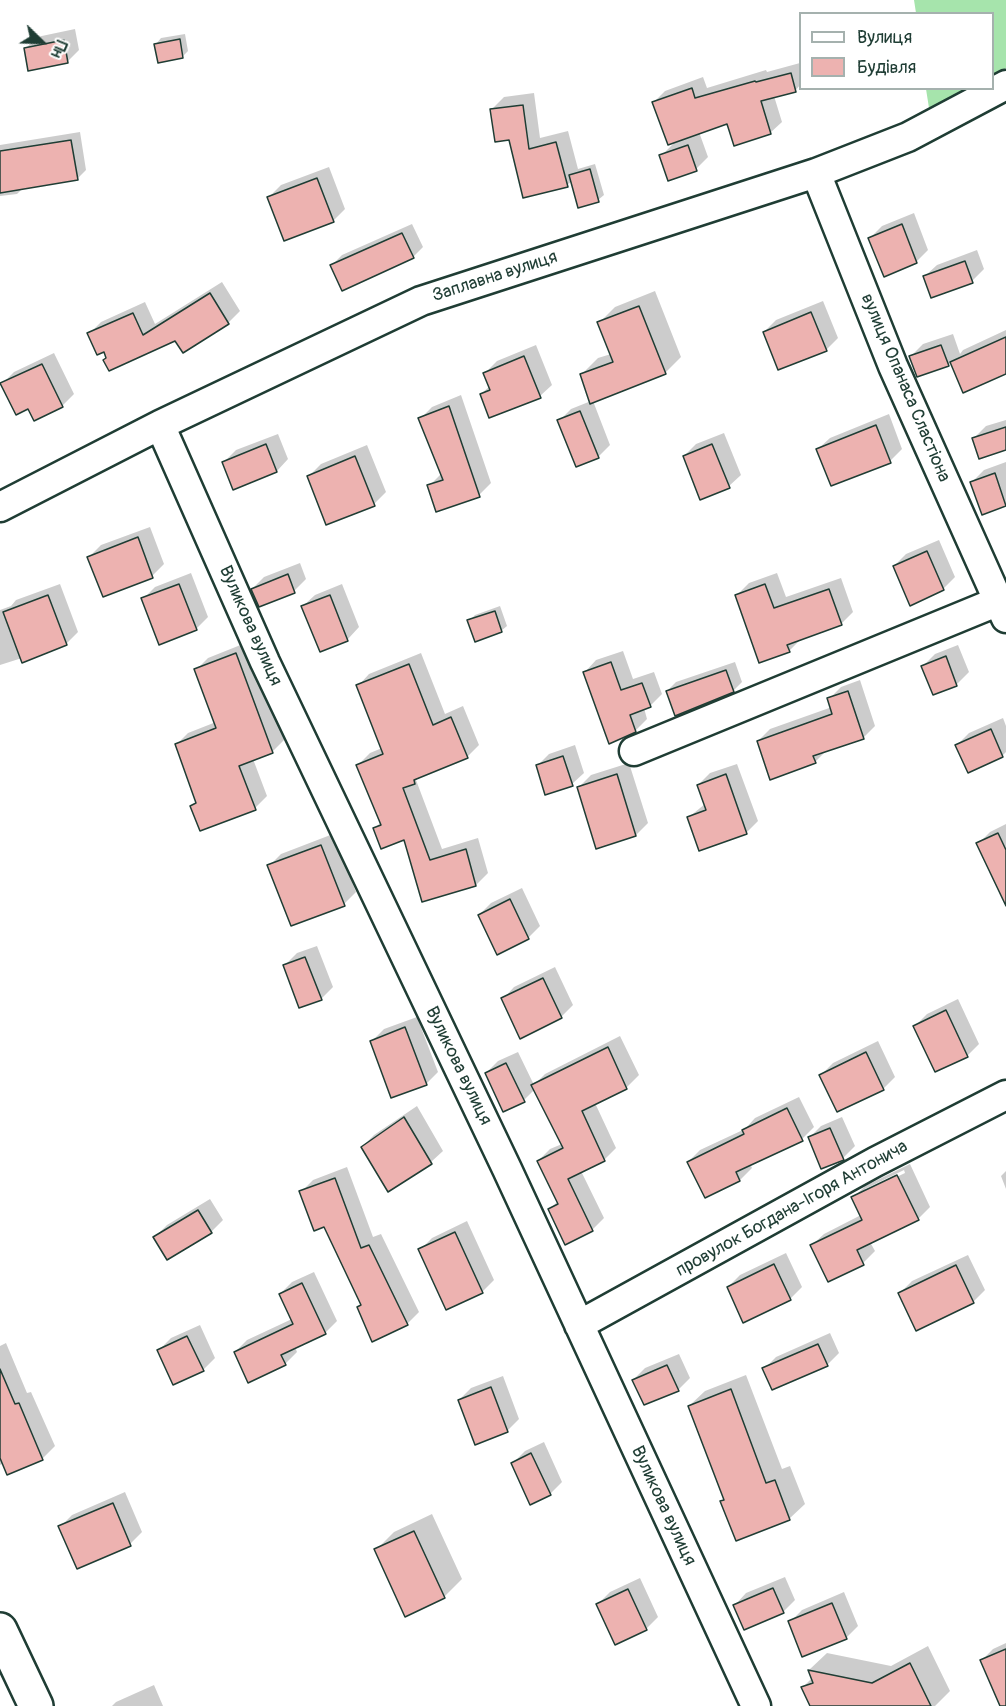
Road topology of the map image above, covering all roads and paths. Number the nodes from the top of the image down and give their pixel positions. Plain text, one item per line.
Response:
1 (1006, 85) edge
2 (816, 174) junction
3 (160, 425) junction
4 (0, 507) edge
5 (1002, 609) edge
6 (634, 751) dead end
7 (1006, 1095) edge
8 (579, 1325) junction
9 (0, 1630) edge
10 (36, 1706) edge
11 (756, 1706) edge

1 - 2 street, Заплавна вулиця
2 - 3 street, Заплавна вулиця
2 - 5 street, вулиця Опанаса Сластіона
3 - 4 street, Заплавна вулиця
3 - 8 street, Вуликова вулиця
5 - 6 street, вулиця Опанаса Сластіона
7 - 8 street, провулок Богдана-Ігоря Антонича
8 - 11 street, Вуликова вулиця
9 - 10 street

